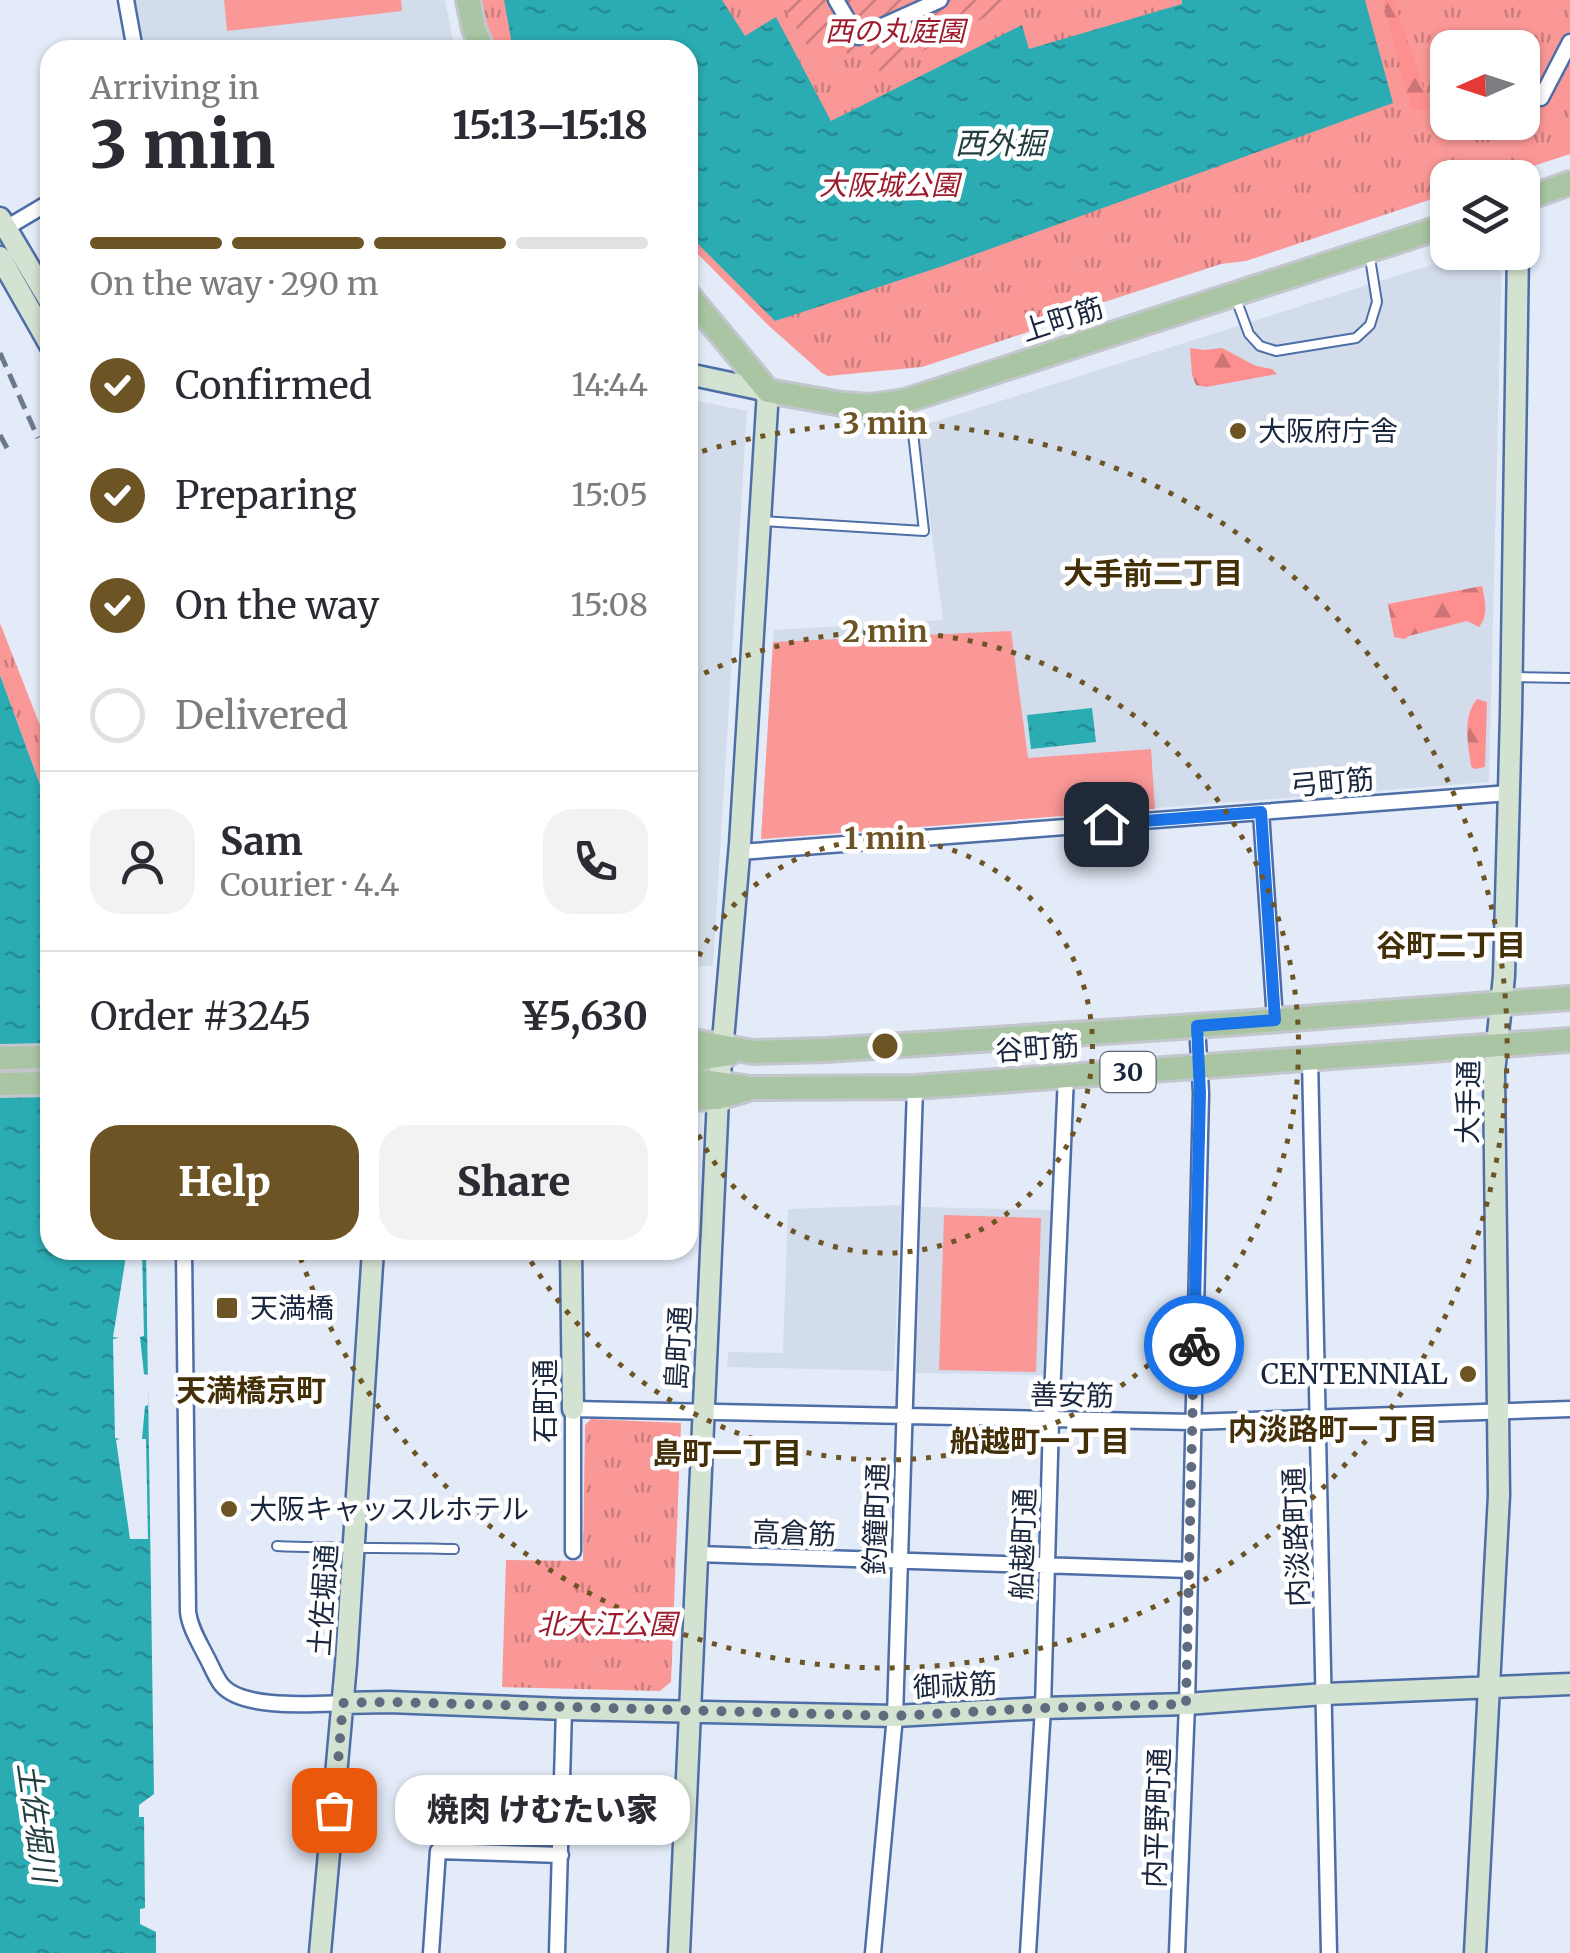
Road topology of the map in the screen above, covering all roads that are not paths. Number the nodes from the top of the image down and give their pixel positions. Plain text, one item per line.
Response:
1 (126, 0) edge
2 (468, 0) edge
3 (836, 0) edge
4 (940, 0) edge
5 (132, 40) edge
6 (479, 40) edge
7 (1570, 42) edge
8 (1542, 98) dead end
9 (1570, 183) edge
10 (1540, 196) edge
11 (40, 206) edge
12 (3, 223) edge
13 (1430, 231) edge
14 (1369, 250) junction
15 (0, 257) edge
16 (1518, 270) edge
17 (40, 285) edge
18 (1234, 294) junction
19 (698, 307) edge
20 (40, 327) edge
21 (698, 376) edge
22 (768, 391) junction
23 (905, 402) junction
24 (762, 521) junction
25 (1511, 677) junction
26 (1570, 678) edge
27 (1509, 792) junction
28 (1261, 812) junction
29 (740, 852) junction
30 (1570, 998) edge
31 (1501, 1002) junction
32 (1275, 1020) junction
33 (1197, 1026) junction
34 (1570, 1040) edge
35 (698, 1043) edge
36 (1496, 1044) junction
37 (722, 1051) junction
38 (698, 1057) edge
39 (40, 1059) edge
40 (1310, 1059) junction
41 (0, 1060) edge
42 (1199, 1068) junction
43 (1066, 1076) junction
44 (0, 1082) edge
45 (40, 1082) edge
46 (698, 1083) edge
47 (915, 1086) junction
48 (718, 1090) junction
49 (698, 1096) edge
50 (184, 1260) edge
51 (372, 1260) edge
52 (572, 1260) edge
53 (1570, 1408) edge
54 (573, 1410) junction
55 (702, 1411) junction
56 (1498, 1411) junction
57 (904, 1416) junction
58 (1318, 1416) junction
59 (1051, 1420) junction
60 (1192, 1422) junction
61 (277, 1546) dead end
62 (354, 1547) junction
63 (454, 1549) dead end
64 (573, 1551) dead end
65 (698, 1554) junction
66 (900, 1562) junction
67 (1047, 1564) junction
68 (1189, 1570) junction
69 (1570, 1684) edge
70 (1489, 1688) junction
71 (1325, 1694) junction
72 (343, 1703) junction
73 (1186, 1704) junction
74 (1043, 1708) junction
75 (564, 1709) junction
76 (688, 1711) junction
77 (894, 1716) junction
78 (560, 1855) junction
79 (320, 1953) edge
80 (431, 1953) edge
81 (557, 1953) edge
82 (679, 1953) edge
83 (874, 1953) edge
84 (1028, 1953) edge
85 (1177, 1953) edge
86 (1330, 1953) edge
87 (1475, 1953) edge

1 - 5 street
2 - 6 main road
3 - 4 street
7 - 8 street
9 - 10 main road
11 - 12 street
12 - 17 street
13 - 14 main road, 上町筋
14 - 18 main road, 上町筋
14 - 18 lane
15 - 20 street
16 - 25 street, 大手通
18 - 23 main road, 上町筋
19 - 22 main road
21 - 22 street, 上町筋
22 - 23 main road, 上町筋
22 - 24 street, 島町通
23 - 24 lane
24 - 29 street, 島町通
25 - 26 lane
25 - 27 street, 大手通
27 - 28 street, 弓町筋
27 - 31 street, 大手通
28 - 29 street, 弓町筋
28 - 32 street
29 - 37 street, 島町通
30 - 31 main road, 谷町筋 / 30
31 - 32 main road, 谷町筋 / 30
31 - 36 street, 大手通
32 - 33 main road, 谷町筋 / 30
33 - 37 main road, 谷町筋 / 30
33 - 42 street, 内平野町通
34 - 36 main road, 谷町筋 / 30
35 - 37 main road, 谷町筋 / 30
36 - 40 main road, 谷町筋 / 30
36 - 56 street, 大手通
37 - 38 main road, 30
37 - 48 street, 島町通
39 - 41 main road
40 - 42 main road, 谷町筋 / 30
40 - 58 street, 内淡路町通
42 - 43 main road, 谷町筋 / 30
42 - 60 street, 内平野町通
43 - 47 main road, 谷町筋 / 30
43 - 59 street, 船越町通
44 - 45 main road
46 - 48 main road, 30
47 - 48 main road, 谷町筋 / 30
47 - 57 street, 釣鐘町通
48 - 49 main road, 30
48 - 55 street, 島町通
50 - 72 street
51 - 62 street, 土佐堀通
52 - 54 street, 石町通
53 - 56 street, 善安筋
54 - 55 street, 善安筋
54 - 64 street, 石町通
55 - 57 street, 善安筋
55 - 65 street, 島町通
56 - 58 street, 善安筋
56 - 70 street, 大手通
57 - 59 street, 善安筋
57 - 66 street, 釣鐘町通
58 - 60 street, 善安筋
58 - 71 street, 内淡路町通
59 - 60 street, 善安筋
59 - 67 street, 船越町通
60 - 68 street, 内平野町通
61 - 62 lane
62 - 63 lane
62 - 72 street, 土佐堀通
65 - 66 street, 高倉筋
65 - 76 street, 島町通
66 - 67 street, 高倉筋
66 - 77 street, 釣鐘町通
67 - 68 street, 高倉筋
67 - 74 street, 船越町通
68 - 73 street, 内平野町通
69 - 70 street, 御祓筋
70 - 71 street, 御祓筋
70 - 87 street, 大手通
71 - 73 street, 御祓筋
71 - 86 street, 内淡路町通
72 - 75 street, 御祓筋
72 - 79 street, 土佐堀通
73 - 74 street, 御祓筋
73 - 85 street, 内平野町通
74 - 77 street, 御祓筋
74 - 84 street, 船越町通
75 - 76 street, 御祓筋
75 - 78 street
76 - 77 street, 御祓筋
76 - 82 street, 島町通
77 - 83 street, 釣鐘町通
78 - 80 street
78 - 81 street

